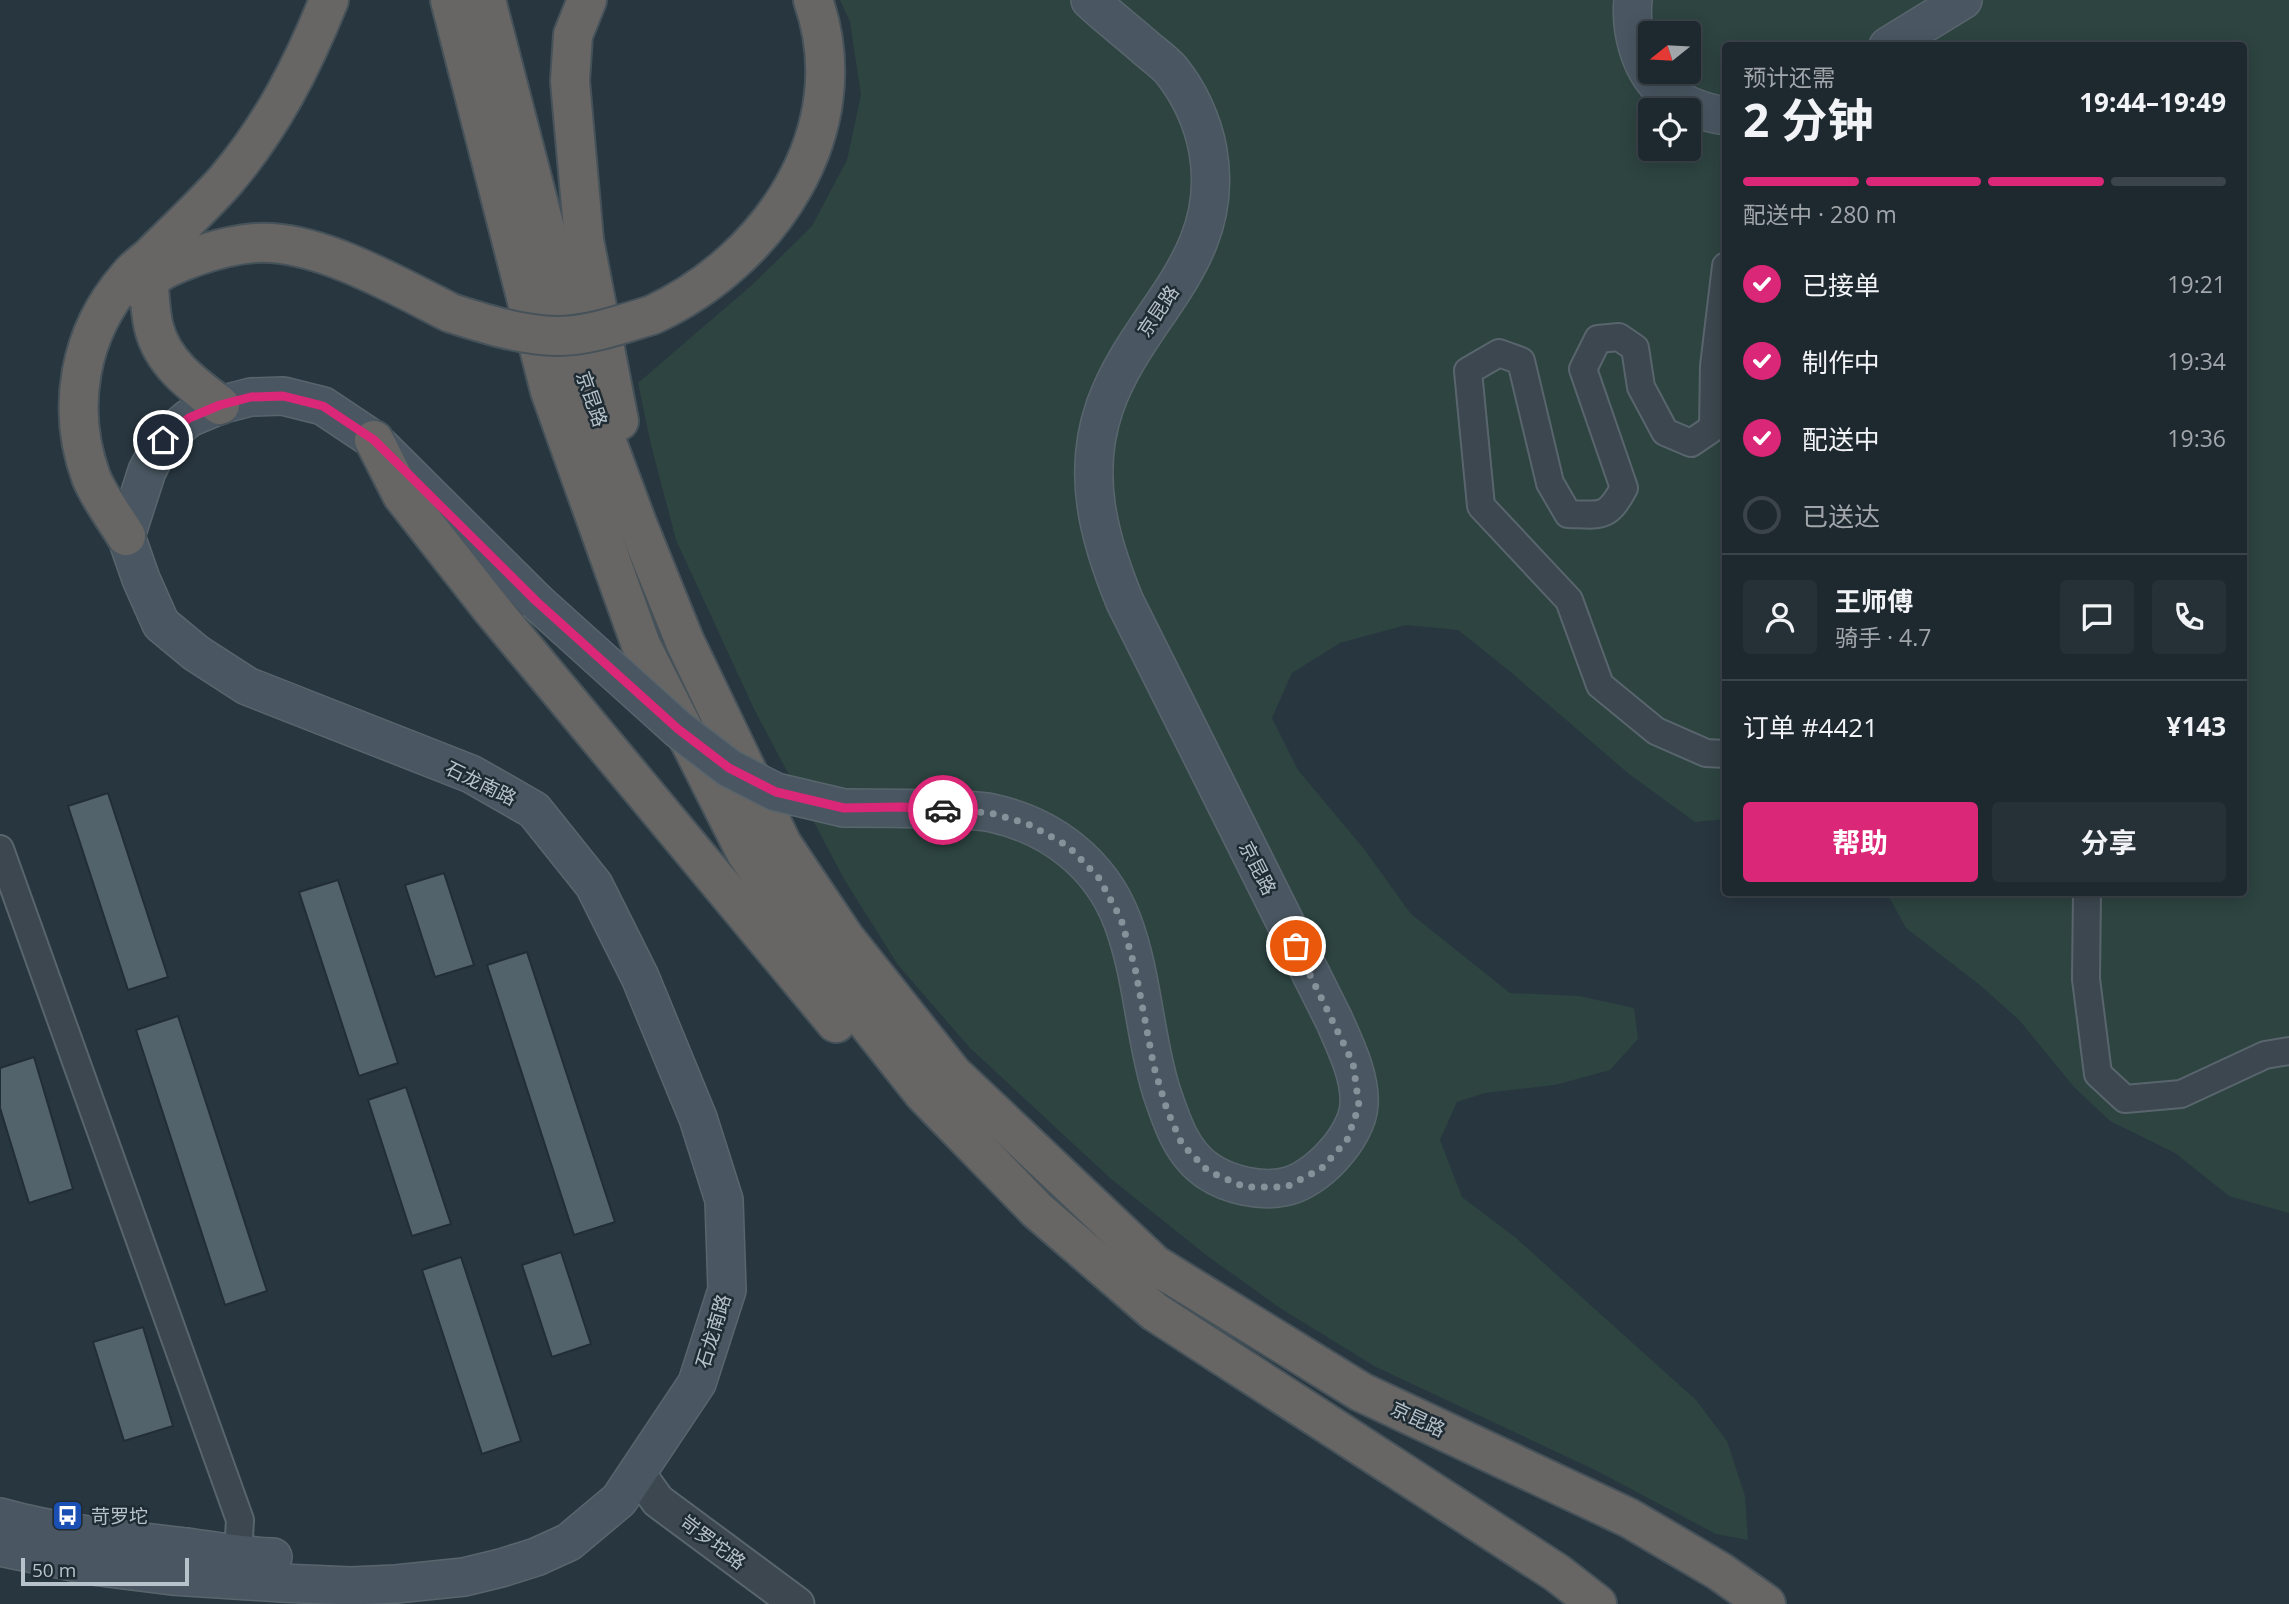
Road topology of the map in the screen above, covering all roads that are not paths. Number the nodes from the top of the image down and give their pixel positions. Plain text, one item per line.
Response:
1 (328, 0) edge
2 (450, 0) edge
3 (486, 0) edge
4 (587, 0) edge
5 (791, 0) edge
6 (813, 0) edge
7 (1090, 0) edge
8 (1633, 0) edge
9 (1963, 0) edge
10 (1895, 42) edge
11 (1722, 116) edge
12 (149, 268) junction
13 (1722, 299) edge
14 (649, 307) junction
15 (220, 405) junction
16 (374, 440) junction
17 (637, 523) junction
18 (126, 536) junction
19 (1722, 754) edge
20 (0, 849) edge
21 (2087, 896) edge
22 (2289, 1051) edge
23 (1037, 1210) junction
24 (638, 1472) junction
25 (0, 1517) edge
26 (0, 1547) edge
27 (237, 1568) junction
28 (797, 1604) edge
29 (1597, 1604) edge
30 (1766, 1604) edge

1 - 12 highway
2 - 23 highway, 京昆路
3 - 17 highway, 京昆路
4 - 17 highway
5 - 14 highway
6 - 14 highway
7 - 16 main road, 京昆路, bridge
8 - 11 main road
9 - 10 main road
12 - 14 highway, bridge
12 - 15 highway
12 - 18 highway
13 - 19 street
15 - 16 main road
15 - 18 main road
16 - 23 highway
17 - 30 highway, 京昆路
18 - 24 main road, 石龙南路
20 - 27 street
21 - 22 street
23 - 29 highway, 京昆路
24 - 27 main road, 石龙南路
24 - 28 street, 岢罗坨路
25 - 27 main road, 石龙南路
26 - 27 main road, 石龙南路

